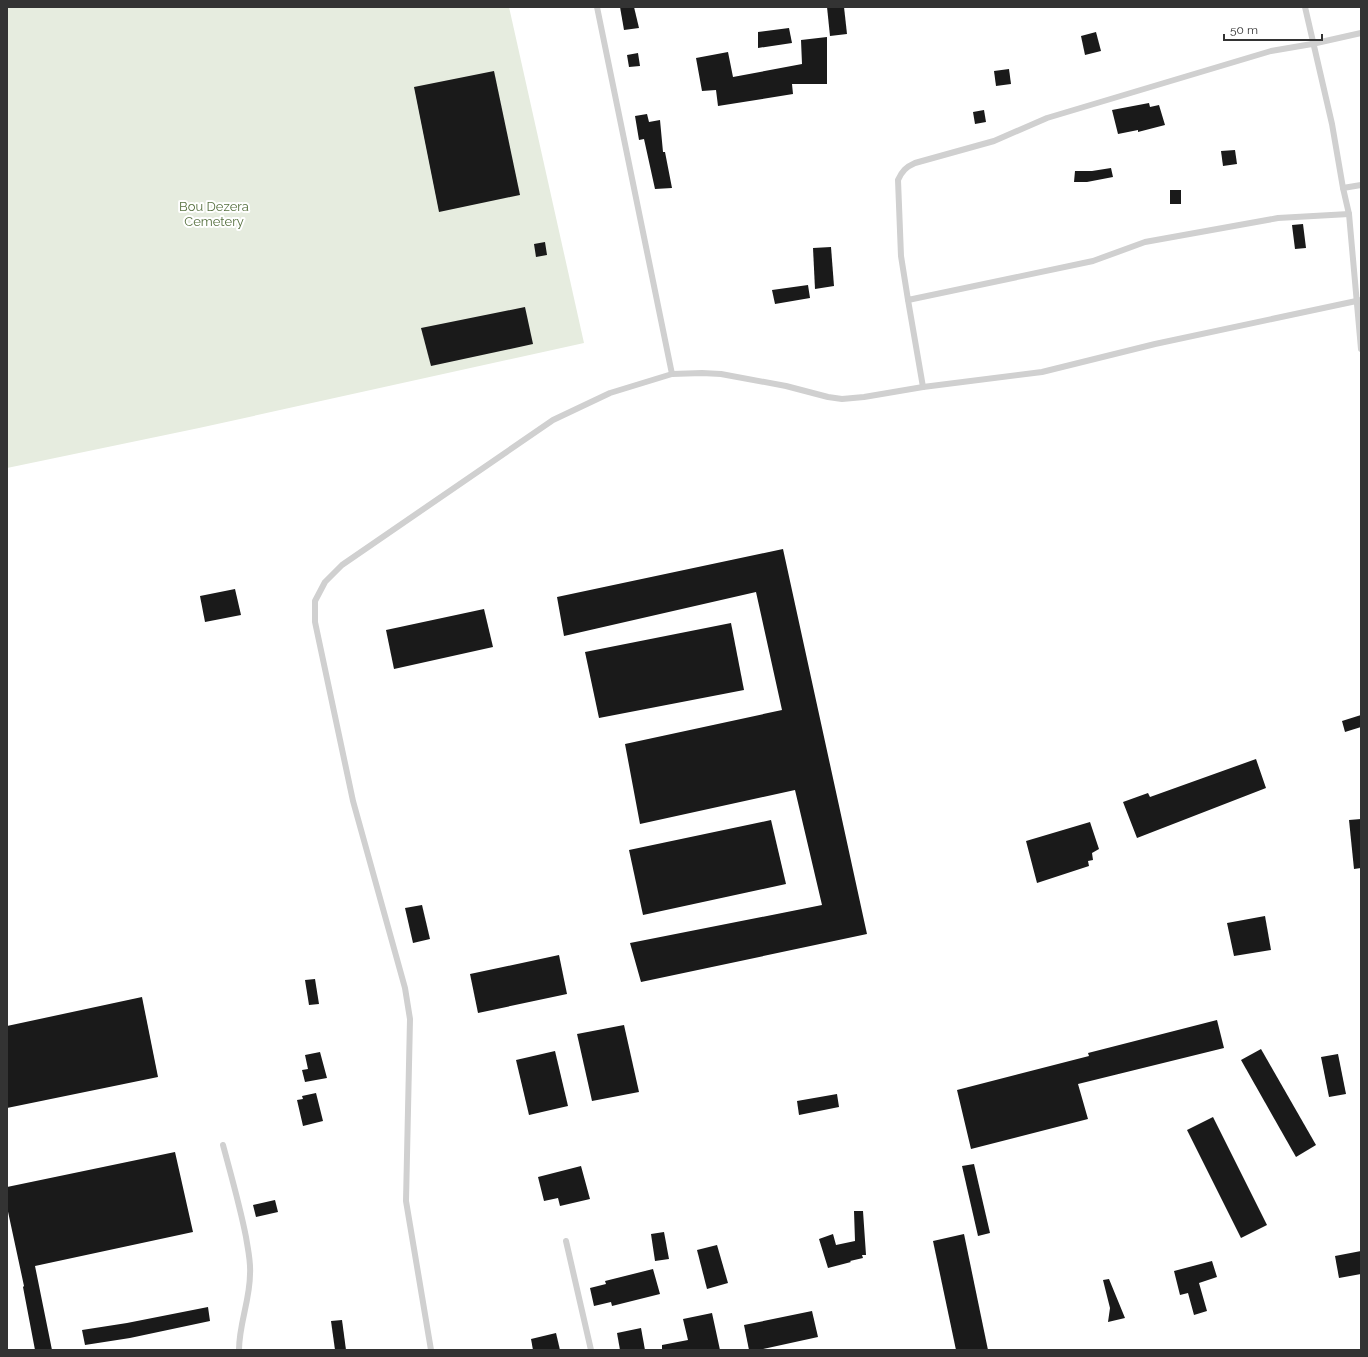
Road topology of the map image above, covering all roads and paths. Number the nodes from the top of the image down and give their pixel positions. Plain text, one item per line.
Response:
1 (597, 7) edge
2 (1305, 7) edge
3 (1361, 33) edge
4 (1312, 44) junction
5 (1361, 185) edge
6 (1342, 188) junction
7 (1349, 214) junction
8 (908, 300) junction
9 (1359, 301) edge
10 (1361, 349) edge
11 (672, 374) junction
12 (923, 387) junction
13 (223, 1144) dead end
14 (566, 1241) dead end
15 (239, 1350) edge
16 (431, 1350) edge
17 (591, 1350) edge

1 - 11 lane
2 - 4 lane
3 - 4 lane
4 - 6 lane
4 - 8 lane
5 - 6 lane
6 - 7 lane
7 - 8 lane
7 - 9 lane
8 - 12 lane
9 - 10 lane
9 - 12 lane
11 - 12 lane
11 - 16 lane
13 - 15 lane
14 - 17 lane

